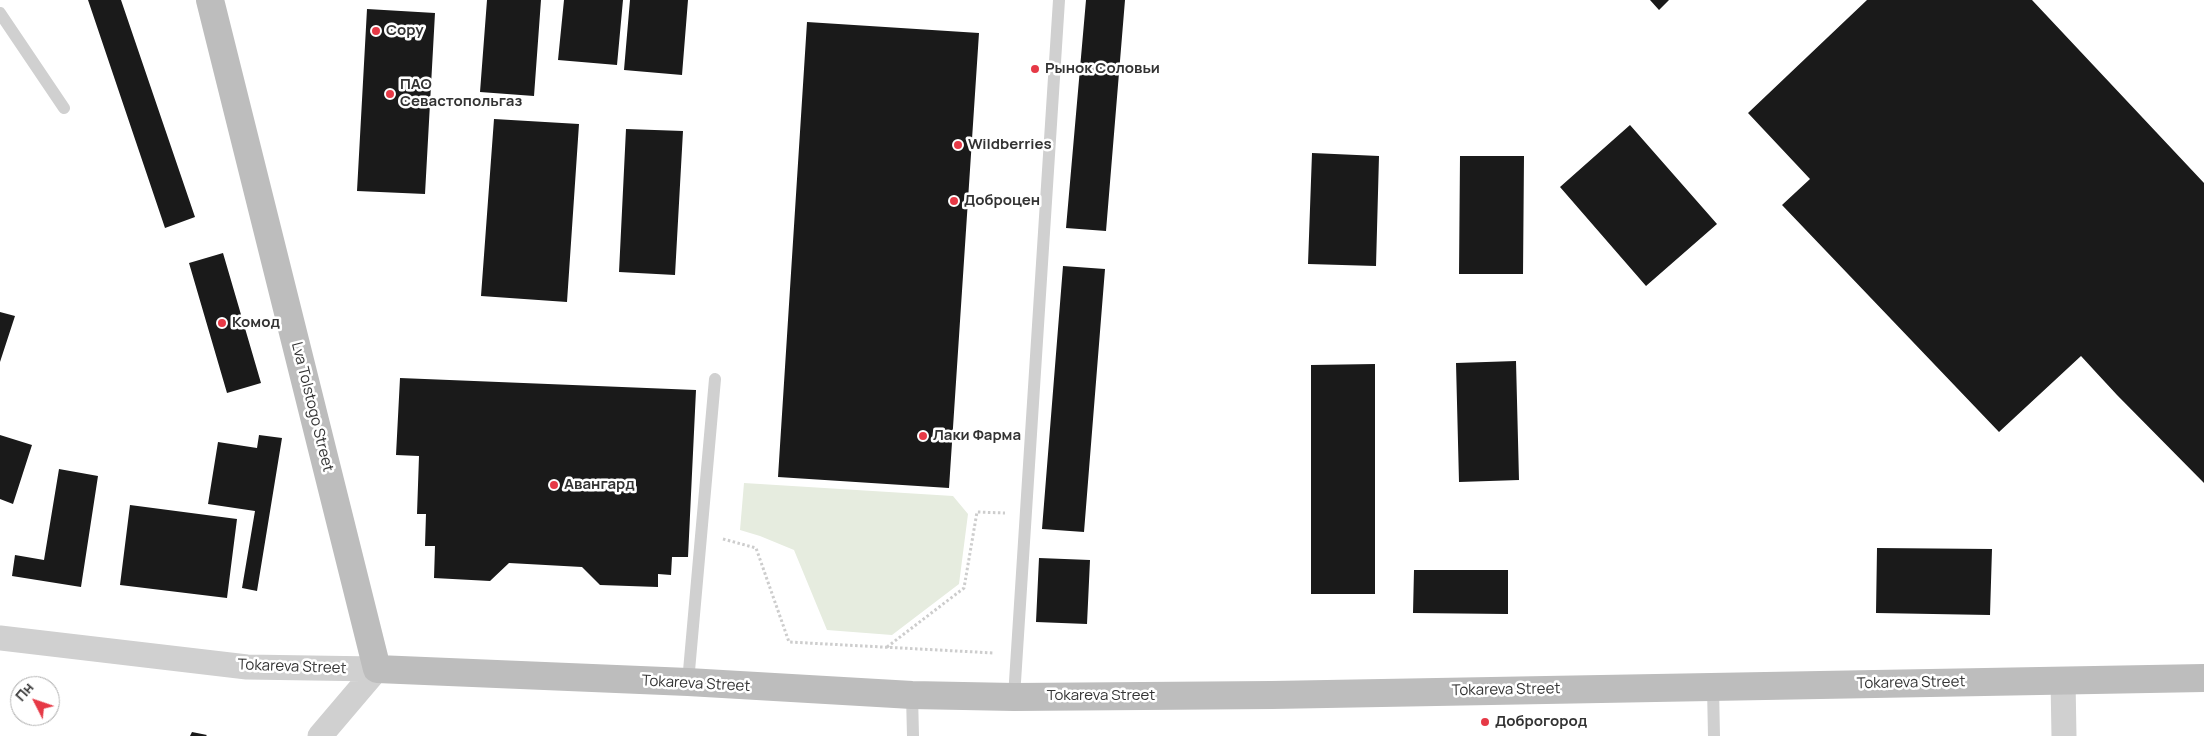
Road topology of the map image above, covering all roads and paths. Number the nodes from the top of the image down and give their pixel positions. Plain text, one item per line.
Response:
1 (210, 0) edge
2 (1059, 0) edge
3 (0, 13) edge
4 (64, 108) dead end
5 (715, 379) dead end
6 (1027, 514) junction
7 (700, 533) junction
8 (0, 638) edge
9 (887, 648) junction
10 (1018, 654) junction
11 (377, 669) junction
12 (2204, 678) edge
13 (2063, 680) junction
14 (688, 682) junction
15 (1713, 687) junction
16 (912, 695) junction
17 (1014, 697) junction
18 (320, 736) edge
19 (913, 736) edge
20 (1714, 736) edge
21 (2064, 736) edge

1 - 11 street, Lva Tolstogo Street
2 - 6 lane
3 - 4 lane
5 - 7 lane
6 - 9 path
6 - 10 lane
7 - 9 path
7 - 14 lane
8 - 11 street, Tokareva Street
9 - 10 path
10 - 17 lane
11 - 14 street, Tokareva Street
11 - 18 street
12 - 13 street, Tokareva Street
13 - 15 street, Tokareva Street
13 - 21 street
14 - 16 street, Tokareva Street
15 - 17 street, Tokareva Street
15 - 20 lane
16 - 17 street, Tokareva Street
16 - 19 lane

